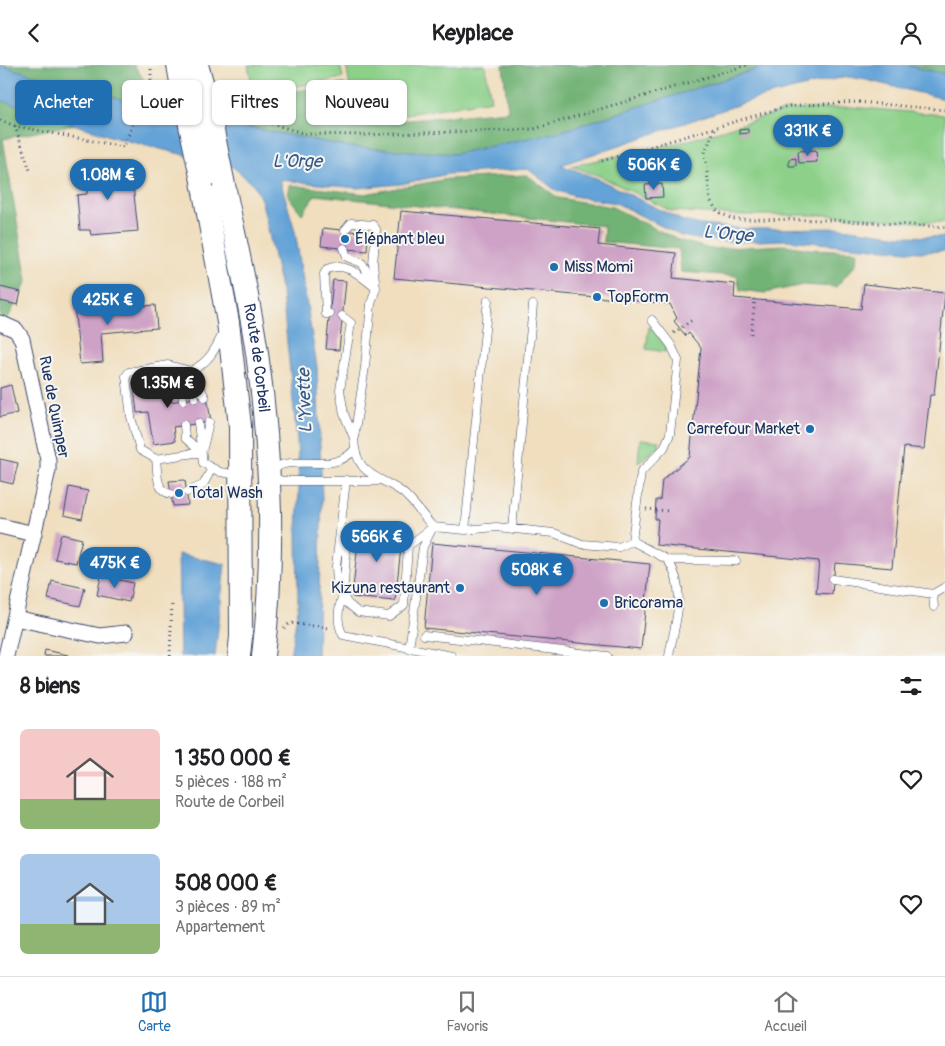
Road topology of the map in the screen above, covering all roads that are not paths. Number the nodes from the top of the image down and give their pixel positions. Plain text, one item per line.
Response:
1 (178, 65) edge
2 (197, 65) edge
3 (202, 65) edge
4 (203, 91) junction
5 (213, 183) junction
6 (345, 230) dead end
7 (344, 248) dead end
8 (376, 288) junction
9 (488, 300) dead end
10 (533, 305) dead end
11 (330, 315) dead end
12 (342, 316) dead end
13 (652, 320) dead end
14 (228, 322) junction
15 (0, 323) edge
16 (191, 371) junction
17 (206, 397) dead end
18 (195, 398) dead end
19 (182, 400) dead end
20 (209, 422) dead end
21 (198, 423) dead end
22 (184, 425) dead end
23 (354, 438) junction
24 (354, 450) junction
25 (201, 452) junction
26 (156, 459) junction
27 (212, 468) junction
28 (242, 475) junction
29 (268, 475) junction
30 (346, 480) junction
31 (382, 481) junction
32 (187, 493) dead end
33 (171, 494) dead end
34 (0, 526) edge
35 (432, 527) junction
36 (512, 529) junction
37 (465, 530) junction
38 (34, 534) junction
39 (632, 541) junction
40 (668, 560) junction
41 (736, 561) dead end
42 (833, 579) dead end
43 (945, 587) edge
44 (933, 594) junction
45 (343, 595) junction
46 (934, 607) dead end
47 (15, 618) junction
48 (126, 633) dead end
49 (424, 635) dead end
50 (409, 649) junction
51 (6, 656) edge
52 (239, 656) edge
53 (263, 656) edge
54 (452, 656) edge
55 (607, 656) edge
56 (669, 656) edge

1 - 4 main road, Route de Corbeil
2 - 4 main road, Route de Corbeil
3 - 4 main road
4 - 5 main road, Route de Corbeil, bridge
5 - 14 main road, Route de Corbeil
5 - 29 main road, Route de Corbeil
6 - 8 lane
7 - 8 lane
8 - 11 lane
8 - 23 lane
9 - 37 lane
10 - 36 lane
12 - 23 lane
13 - 39 lane
14 - 16 lane
14 - 28 main road, Route de Corbeil
15 - 38 street, Rue de Quimper
16 - 17 lane
16 - 18 lane
16 - 19 lane
16 - 26 lane
20 - 25 lane
21 - 25 lane
22 - 25 lane
23 - 24 lane
24 - 29 lane
24 - 31 lane
25 - 26 lane
25 - 27 lane
26 - 33 lane
27 - 28 lane
27 - 32 lane
28 - 29 main road
28 - 52 main road, Route de Corbeil
29 - 30 lane
29 - 53 main road, Route de Corbeil
30 - 31 lane
30 - 45 lane
31 - 35 lane
34 - 38 street
35 - 37 lane
35 - 45 lane
35 - 50 lane
36 - 37 lane
36 - 39 lane
38 - 47 street, Rue de Quimper
39 - 40 lane
40 - 41 lane
40 - 56 lane
42 - 44 lane
43 - 44 lane
44 - 46 lane
45 - 50 lane
47 - 48 street
47 - 51 street, Rue de Quimper
49 - 55 lane
50 - 54 lane

